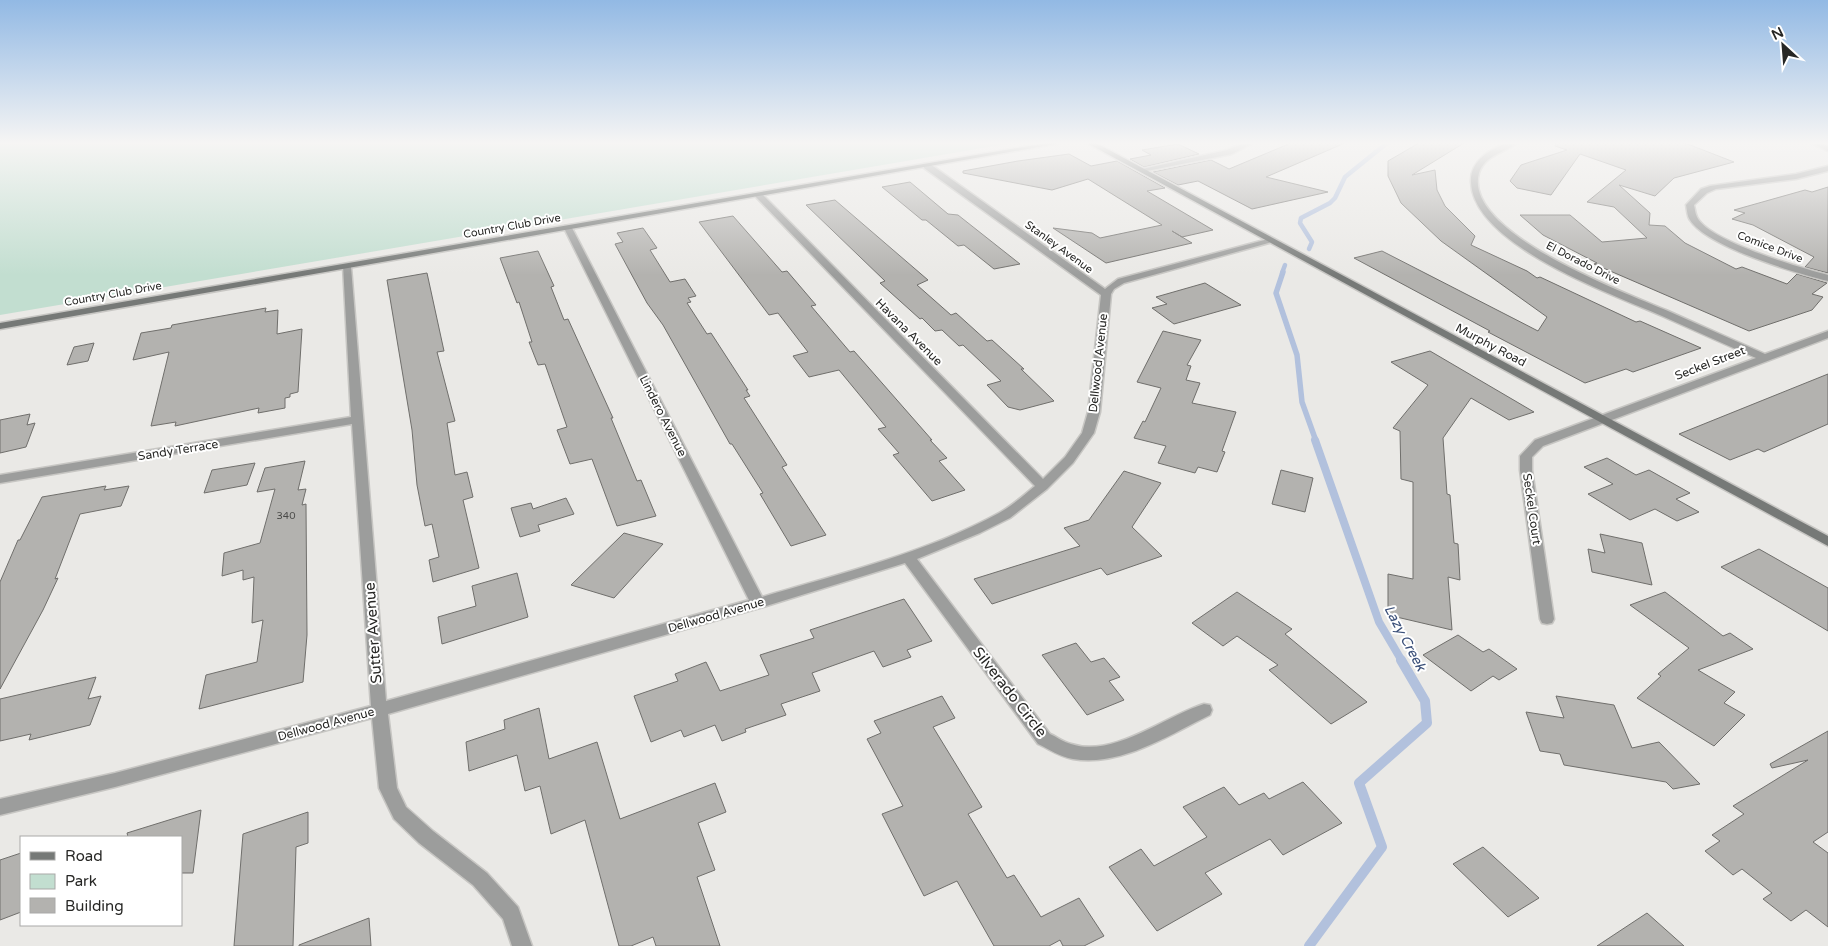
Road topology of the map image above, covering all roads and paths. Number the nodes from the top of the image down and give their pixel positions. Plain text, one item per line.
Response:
1 (804, 187) edge
2 (957, 187) edge
3 (1173, 187) edge
4 (1475, 187) edge
5 (1715, 187) edge
6 (758, 195) junction
7 (568, 228) junction
8 (1272, 241) junction
9 (346, 267) junction
10 (1828, 278) edge
11 (1106, 294) junction
12 (0, 326) edge
13 (1828, 334) edge
14 (1764, 357) junction
15 (357, 420) junction
16 (1603, 420) junction
17 (0, 479) edge
18 (1043, 486) junction
19 (1828, 542) edge
20 (908, 557) junction
21 (758, 603) junction
22 (1547, 619) dead end
23 (379, 710) junction
24 (1204, 710) dead end
25 (0, 807) edge
26 (522, 946) edge

1 - 6 street, Country Club Drive
2 - 11 street, Stanley Avenue
3 - 8 street, Murphy Road
4 - 14 street, El Dorado Drive
5 - 10 street, Comice Drive
6 - 7 street, Country Club Drive
6 - 18 street, Havana Avenue
7 - 9 street, Country Club Drive
7 - 21 street, Lindero Avenue
8 - 11 street
8 - 16 street, Murphy Road
9 - 12 street, Country Club Drive
9 - 15 street, Sutter Avenue
11 - 18 street, Dellwood Avenue
13 - 14 street, Seckel Street
14 - 16 street, Seckel Street
15 - 17 street, Sandy Terrace
15 - 23 street, Sutter Avenue
16 - 19 street, Murphy Road
16 - 22 street, Seckel Court
18 - 20 street, Dellwood Avenue
20 - 21 street, Dellwood Avenue
20 - 24 street, Silverado Circle
21 - 23 street, Dellwood Avenue
23 - 25 street, Dellwood Avenue
23 - 26 street, Sutter Avenue

